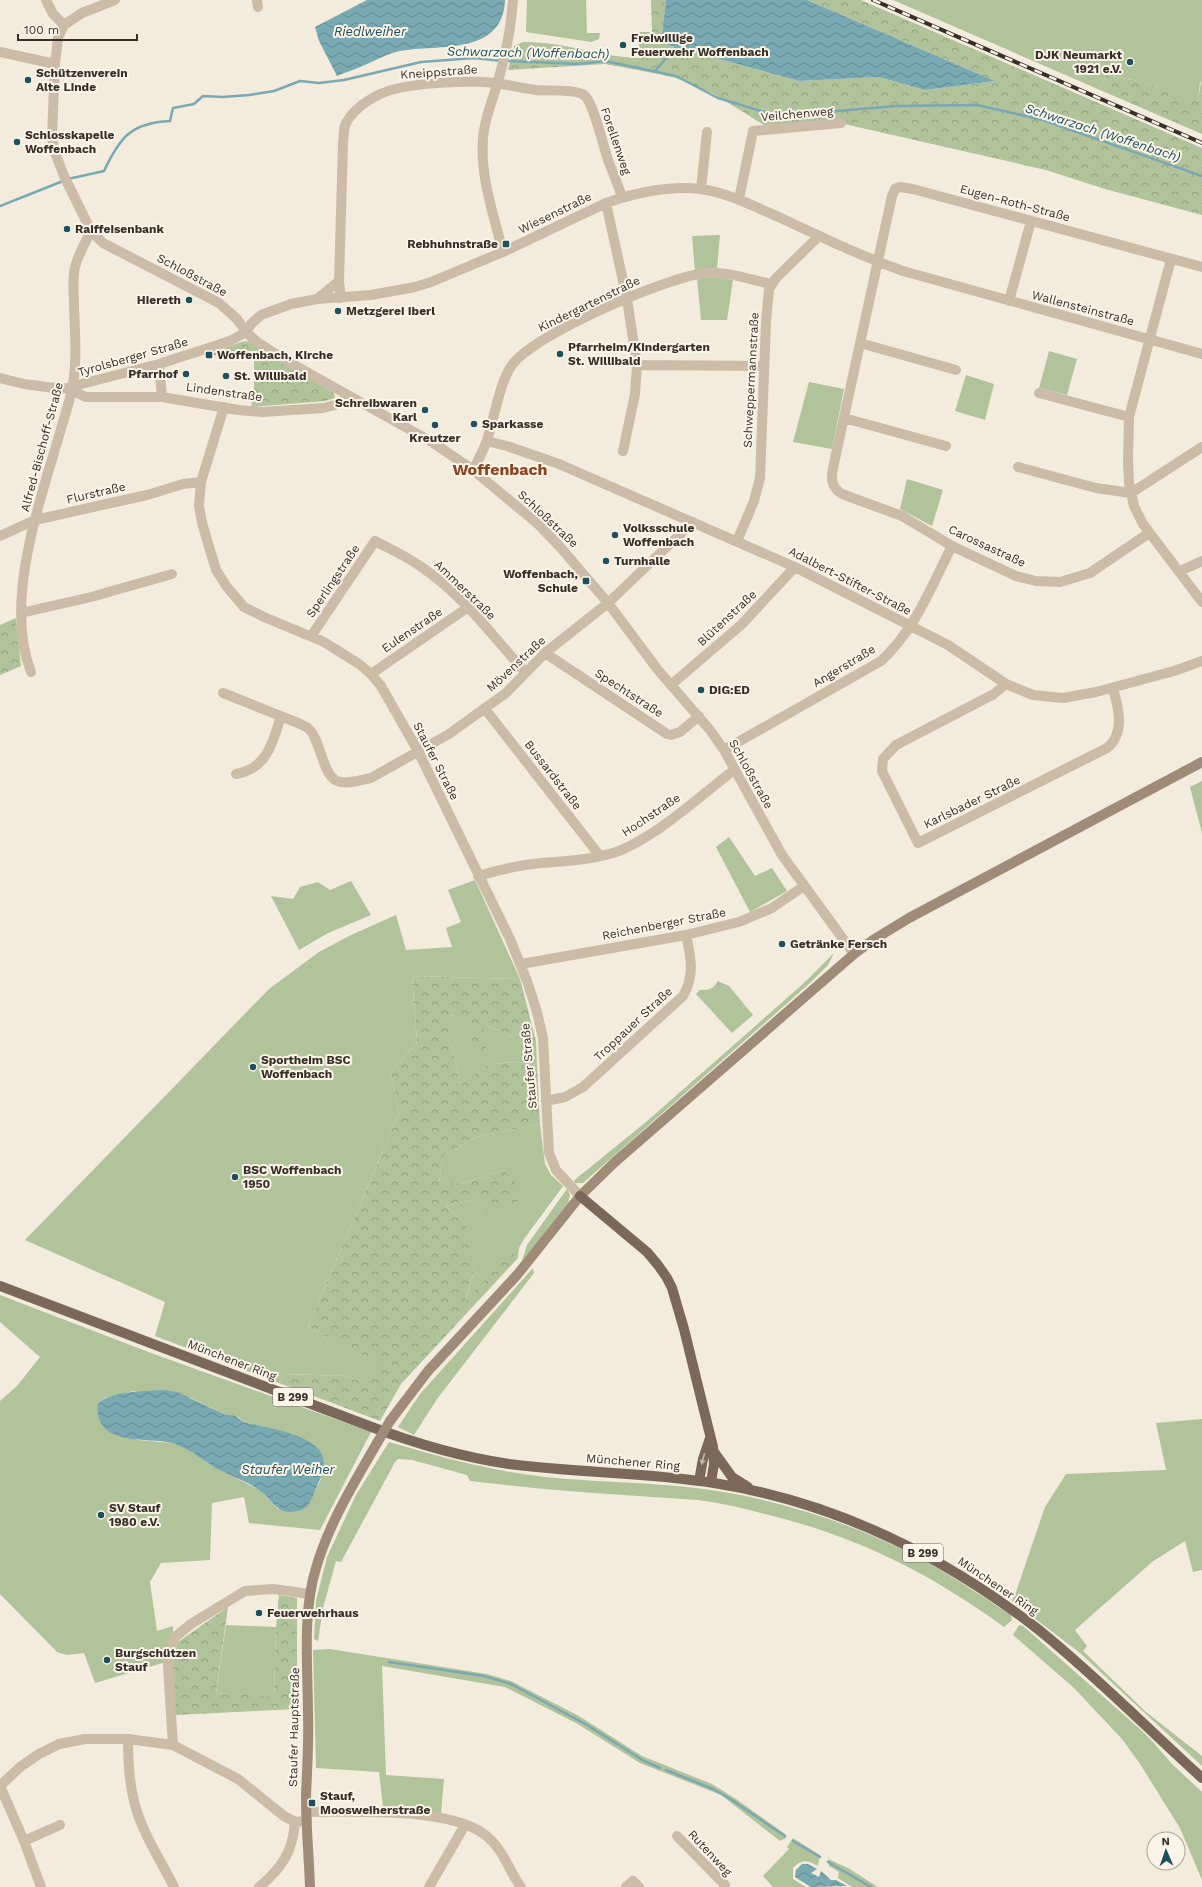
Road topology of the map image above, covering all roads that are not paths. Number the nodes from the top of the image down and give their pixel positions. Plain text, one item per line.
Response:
1 (46, 0) edge
2 (115, 0) edge
3 (513, 0) edge
4 (64, 26) junction
5 (0, 52) edge
6 (54, 64) junction
7 (498, 83) junction
8 (584, 95) joint
9 (841, 123) dead end
10 (707, 132) dead end
11 (701, 189) junction
12 (622, 197) junction
13 (739, 199) junction
14 (606, 203) junction
15 (1031, 221) junction
16 (91, 231) junction
17 (819, 236) junction
18 (503, 252) junction
19 (1171, 259) junction
20 (878, 262) junction
21 (1202, 267) edge
22 (339, 281) junction
23 (771, 284) junction
24 (317, 298) junction
25 (341, 298) junction
26 (627, 299) junction
27 (1009, 301) junction
28 (246, 332) junction
29 (1149, 339) junction
30 (860, 343) junction
31 (1202, 354) edge
32 (159, 364) junction
33 (637, 365) junction
34 (764, 366) junction
35 (956, 370) dead end
36 (0, 378) edge
37 (73, 387) junction
38 (1039, 393) dead end
39 (350, 396) junction
40 (162, 397) junction
41 (224, 408) junction
42 (1129, 417) junction
43 (844, 418) junction
44 (487, 441) junction
45 (946, 446) dead end
46 (1202, 447) edge
47 (623, 451) dead end
48 (1018, 467) dead end
49 (473, 470) junction
50 (200, 482) junction
51 (1131, 493) junction
52 (35, 520) junction
53 (693, 522) junction
54 (1149, 533) junction
55 (0, 536) edge
56 (375, 541) joint
57 (737, 541) junction
58 (952, 546) junction
59 (1202, 561) edge
60 (795, 567) junction
61 (1180, 571) junction
62 (172, 574) dead end
63 (608, 602) junction
64 (1202, 602) edge
65 (467, 608) junction
66 (21, 613) junction
67 (911, 626) junction
68 (312, 635) junction
69 (545, 653) junction
70 (1202, 661) edge
71 (30, 672) dead end
72 (525, 672) junction
73 (371, 674) junction
74 (672, 684) junction
75 (1006, 684) junction
76 (1113, 689) junction
77 (223, 693) dead end
78 (485, 709) junction
79 (281, 716) junction
80 (699, 716) junction
81 (724, 750) junction
82 (418, 751) junction
83 (1202, 762) edge
84 (734, 770) junction
85 (236, 774) dead end
86 (600, 856) junction
87 (478, 876) junction
88 (804, 886) junction
89 (686, 935) junction
90 (854, 954) junction
91 (521, 964) junction
92 (546, 1101) junction
93 (580, 1196) junction
94 (0, 1286) edge
95 (710, 1438) junction
96 (714, 1452) junction
97 (699, 1481) junction
98 (710, 1482) junction
99 (761, 1493) junction
100 (310, 1594) junction
101 (128, 1739) junction
102 (174, 1745) junction
103 (1202, 1778) edge
104 (0, 1786) edge
105 (307, 1816) junction
106 (295, 1822) junction
107 (60, 1825) dead end
108 (465, 1825) junction
109 (677, 1836) dead end
110 (24, 1841) junction
111 (41, 1887) edge
112 (174, 1887) edge
113 (259, 1887) edge
114 (310, 1887) edge
115 (429, 1887) edge
116 (521, 1887) edge
117 (626, 1887) edge
118 (639, 1887) edge
119 (724, 1887) edge

1 - 4 street
2 - 4 street
3 - 7 street
4 - 6 street, Schloßstraße
5 - 6 street
6 - 16 street, Schloßstraße
7 - 8 street, Kneippstraße
7 - 18 street
7 - 22 street, Kneippstraße
8 - 12 street, Forellenweg
9 - 13 street, Veilchenweg
10 - 11 street
11 - 12 street, Wiesenstraße
11 - 13 street, Wiesenstraße
12 - 14 street, Wiesenstraße
13 - 17 street, Wiesenstraße
14 - 18 street, Wiesenstraße
14 - 26 street
15 - 19 street, Eugen-Roth-Straße
15 - 20 street, Eugen-Roth-Straße
15 - 27 street
16 - 28 street, Schloßstraße
16 - 37 street, Alfred-Bischoff-Straße
17 - 20 street, Wiesenstraße
17 - 23 street
18 - 25 street, Wiesenstraße
19 - 21 street, Eugen-Roth-Straße
19 - 29 street
20 - 27 street, Wallensteinstraße
20 - 30 street, Carossastraße
22 - 24 street
22 - 25 street, Kneippstraße
23 - 26 street, Kindergartenstraße
23 - 34 street, Schweppermannstraße
24 - 25 street, Wiesenstraße
24 - 28 street, Wiesenstraße
26 - 33 street
26 - 44 street, Kindergartenstraße
27 - 29 street, Wallensteinstraße
28 - 32 street, Tyrolsberger Straße
28 - 39 street, Schloßstraße
29 - 31 street, Wallensteinstraße
29 - 42 street
30 - 35 street
30 - 43 street, Carossastraße
32 - 37 street, Tyrolsberger Straße
32 - 40 street
33 - 34 street
33 - 47 street
34 - 57 street, Schweppermannstraße
36 - 37 street, Tyrolsberger Straße
37 - 40 street, Lindenstraße
37 - 52 street, Alfred-Bischoff-Straße
38 - 42 street
39 - 41 street, Lindenstraße
39 - 49 street, Schloßstraße
40 - 41 street, Lindenstraße
41 - 50 street, Staufer Straße
42 - 51 street
43 - 45 street
43 - 58 street, Carossastraße
44 - 49 street, Kindergartenstraße
44 - 53 street, Adalbert-Stifter-Straße
46 - 51 street
48 - 51 street
49 - 63 street, Schloßstraße
50 - 52 street, Flurstraße
50 - 68 street, Staufer Straße
51 - 54 street
52 - 55 street, Flurstraße
52 - 66 street, Alfred-Bischoff-Straße
53 - 57 street, Adalbert-Stifter-Straße
53 - 63 street, Mövenstraße
54 - 58 street, Carossastraße
54 - 61 street
56 - 65 street, Ammerstraße
56 - 68 street, Sperlingstraße
57 - 60 street, Adalbert-Stifter-Straße
58 - 67 street, Angerstraße
59 - 61 street
60 - 67 street, Adalbert-Stifter-Straße
60 - 74 street, Blütenstraße
61 - 64 street
62 - 66 street
63 - 69 street, Mövenstraße
63 - 74 street, Schloßstraße
65 - 72 street, Ammerstraße
65 - 73 street, Eulenstraße
66 - 71 street, Alfred-Bischoff-Straße
67 - 75 street, Adalbert-Stifter-Straße
67 - 81 street, Angerstraße
68 - 73 street, Staufer Straße
69 - 72 street, Mövenstraße
69 - 80 street, Spechtstraße
70 - 76 street, Adalbert-Stifter-Straße
72 - 78 street, Mövenstraße
73 - 82 street, Staufer Straße
74 - 80 street, Schloßstraße
75 - 76 street, Adalbert-Stifter-Straße
75 - 76 street, Karlsbader Straße
77 - 79 street
78 - 82 street, Mövenstraße
78 - 86 street, Bussardstraße
79 - 82 street, Mövenstraße
79 - 85 street
80 - 81 street, Schloßstraße
81 - 84 street, Schloßstraße
82 - 87 street, Staufer Straße
83 - 90 street, Staufer Hauptstraße
84 - 86 street, Hochstraße
84 - 88 street, Schloßstraße
86 - 87 street, Hochstraße
87 - 91 street, Staufer Straße
88 - 89 street, Reichenberger Straße
88 - 90 street, Schloßstraße
89 - 91 street, Reichenberger Straße
89 - 92 street, Troppauer Straße
90 - 93 street, Staufer Hauptstraße
91 - 92 street, Staufer Straße
92 - 93 street, Staufer Straße
93 - 95 main road
93 - 100 street, Staufer Hauptstraße, bridge
94 - 97 main road, Münchener Ring / B 299
95 - 96 main road
95 -> 97 main road
96 - 98 main road
96 - 99 main road
97 - 98 main road, Münchener Ring / B 299
98 - 99 main road, Münchener Ring / B 299
99 - 103 main road, Münchener Ring / B 299
100 - 102 street
100 - 105 street, Staufer Hauptstraße
101 - 102 street
101 - 104 street
101 - 112 street
102 - 106 street
104 - 110 street
105 - 106 street
105 - 108 street
105 - 114 street, Staufer Hauptstraße
106 - 113 street
107 - 110 street
108 - 115 street
108 - 116 street
109 - 119 street, Rutenweg
110 - 111 street
117 - 118 street

